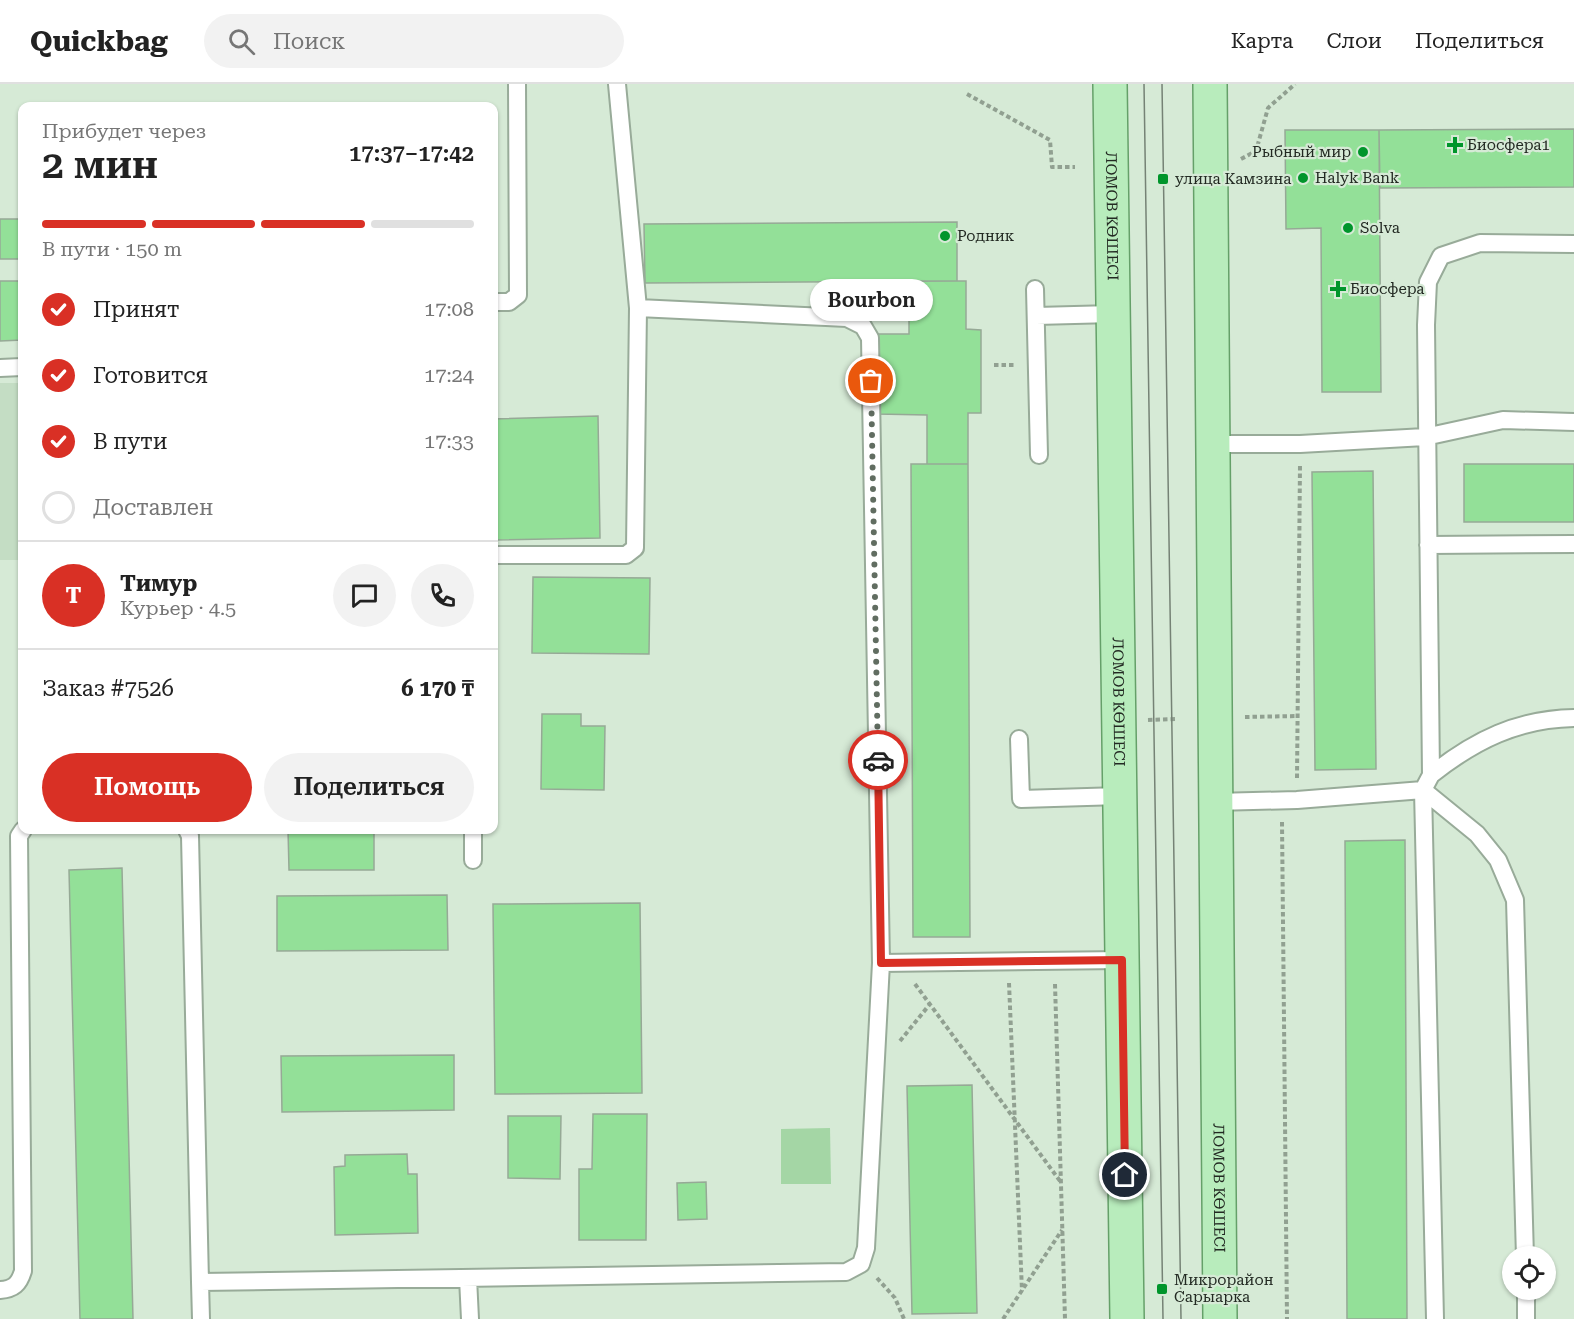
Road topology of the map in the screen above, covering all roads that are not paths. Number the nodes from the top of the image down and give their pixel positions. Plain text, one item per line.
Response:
1 (517, 84) edge
2 (617, 84) edge
3 (1110, 84) edge
4 (1210, 84) edge
5 (1574, 244) edge
6 (1035, 289) dead end
7 (498, 302) edge
8 (638, 308) junction
9 (1113, 314) junction
10 (1036, 316) junction
11 (18, 367) edge
12 (0, 368) edge
13 (1574, 422) edge
14 (1425, 437) junction
15 (1213, 444) junction
16 (1039, 455) dead end
17 (1574, 544) edge
18 (1428, 545) junction
19 (498, 555) edge
20 (1574, 718) edge
21 (1019, 739) dead end
22 (1431, 774) junction
23 (1423, 790) junction
24 (1119, 796) junction
25 (1215, 802) junction
26 (20, 834) edge
27 (189, 834) edge
28 (473, 834) edge
29 (473, 860) dead end
30 (1122, 960) junction
31 (881, 963) junction
32 (1525, 1246) edge
33 (468, 1278) junction
34 (200, 1282) junction
35 (0, 1290) edge
36 (1526, 1300) edge
37 (201, 1319) edge
38 (470, 1319) edge
39 (1127, 1319) edge
40 (1220, 1319) edge
41 (1435, 1319) edge
42 (1526, 1319) edge

1 - 7 lane
2 - 8 lane
3 - 9 main road, ЛОМОВ КӨШЕСІ
4 - 15 main road, ЛОМОВ КӨШЕСІ
5 - 14 lane
6 - 10 lane
8 - 19 lane
8 - 31 lane
9 - 10 lane
9 - 24 main road, ЛОМОВ КӨШЕСІ
10 - 16 lane
11 - 12 lane
13 - 14 lane
14 - 15 lane
14 - 18 lane
15 - 25 main road, ЛОМОВ КӨШЕСІ
17 - 18 lane
18 - 22 lane
20 - 22 lane
21 - 24 lane
22 - 23 lane
23 - 25 lane
23 - 32 lane
23 - 41 lane
24 - 30 main road, ЛОМОВ КӨШЕСІ
25 - 40 main road, ЛОМОВ КӨШЕСІ
26 - 35 lane
27 - 34 lane
28 - 29 lane
30 - 31 lane
30 - 39 main road, ЛОМОВ КӨШЕСІ
31 - 33 lane
33 - 34 lane
33 - 38 lane
34 - 37 lane
36 - 42 lane

